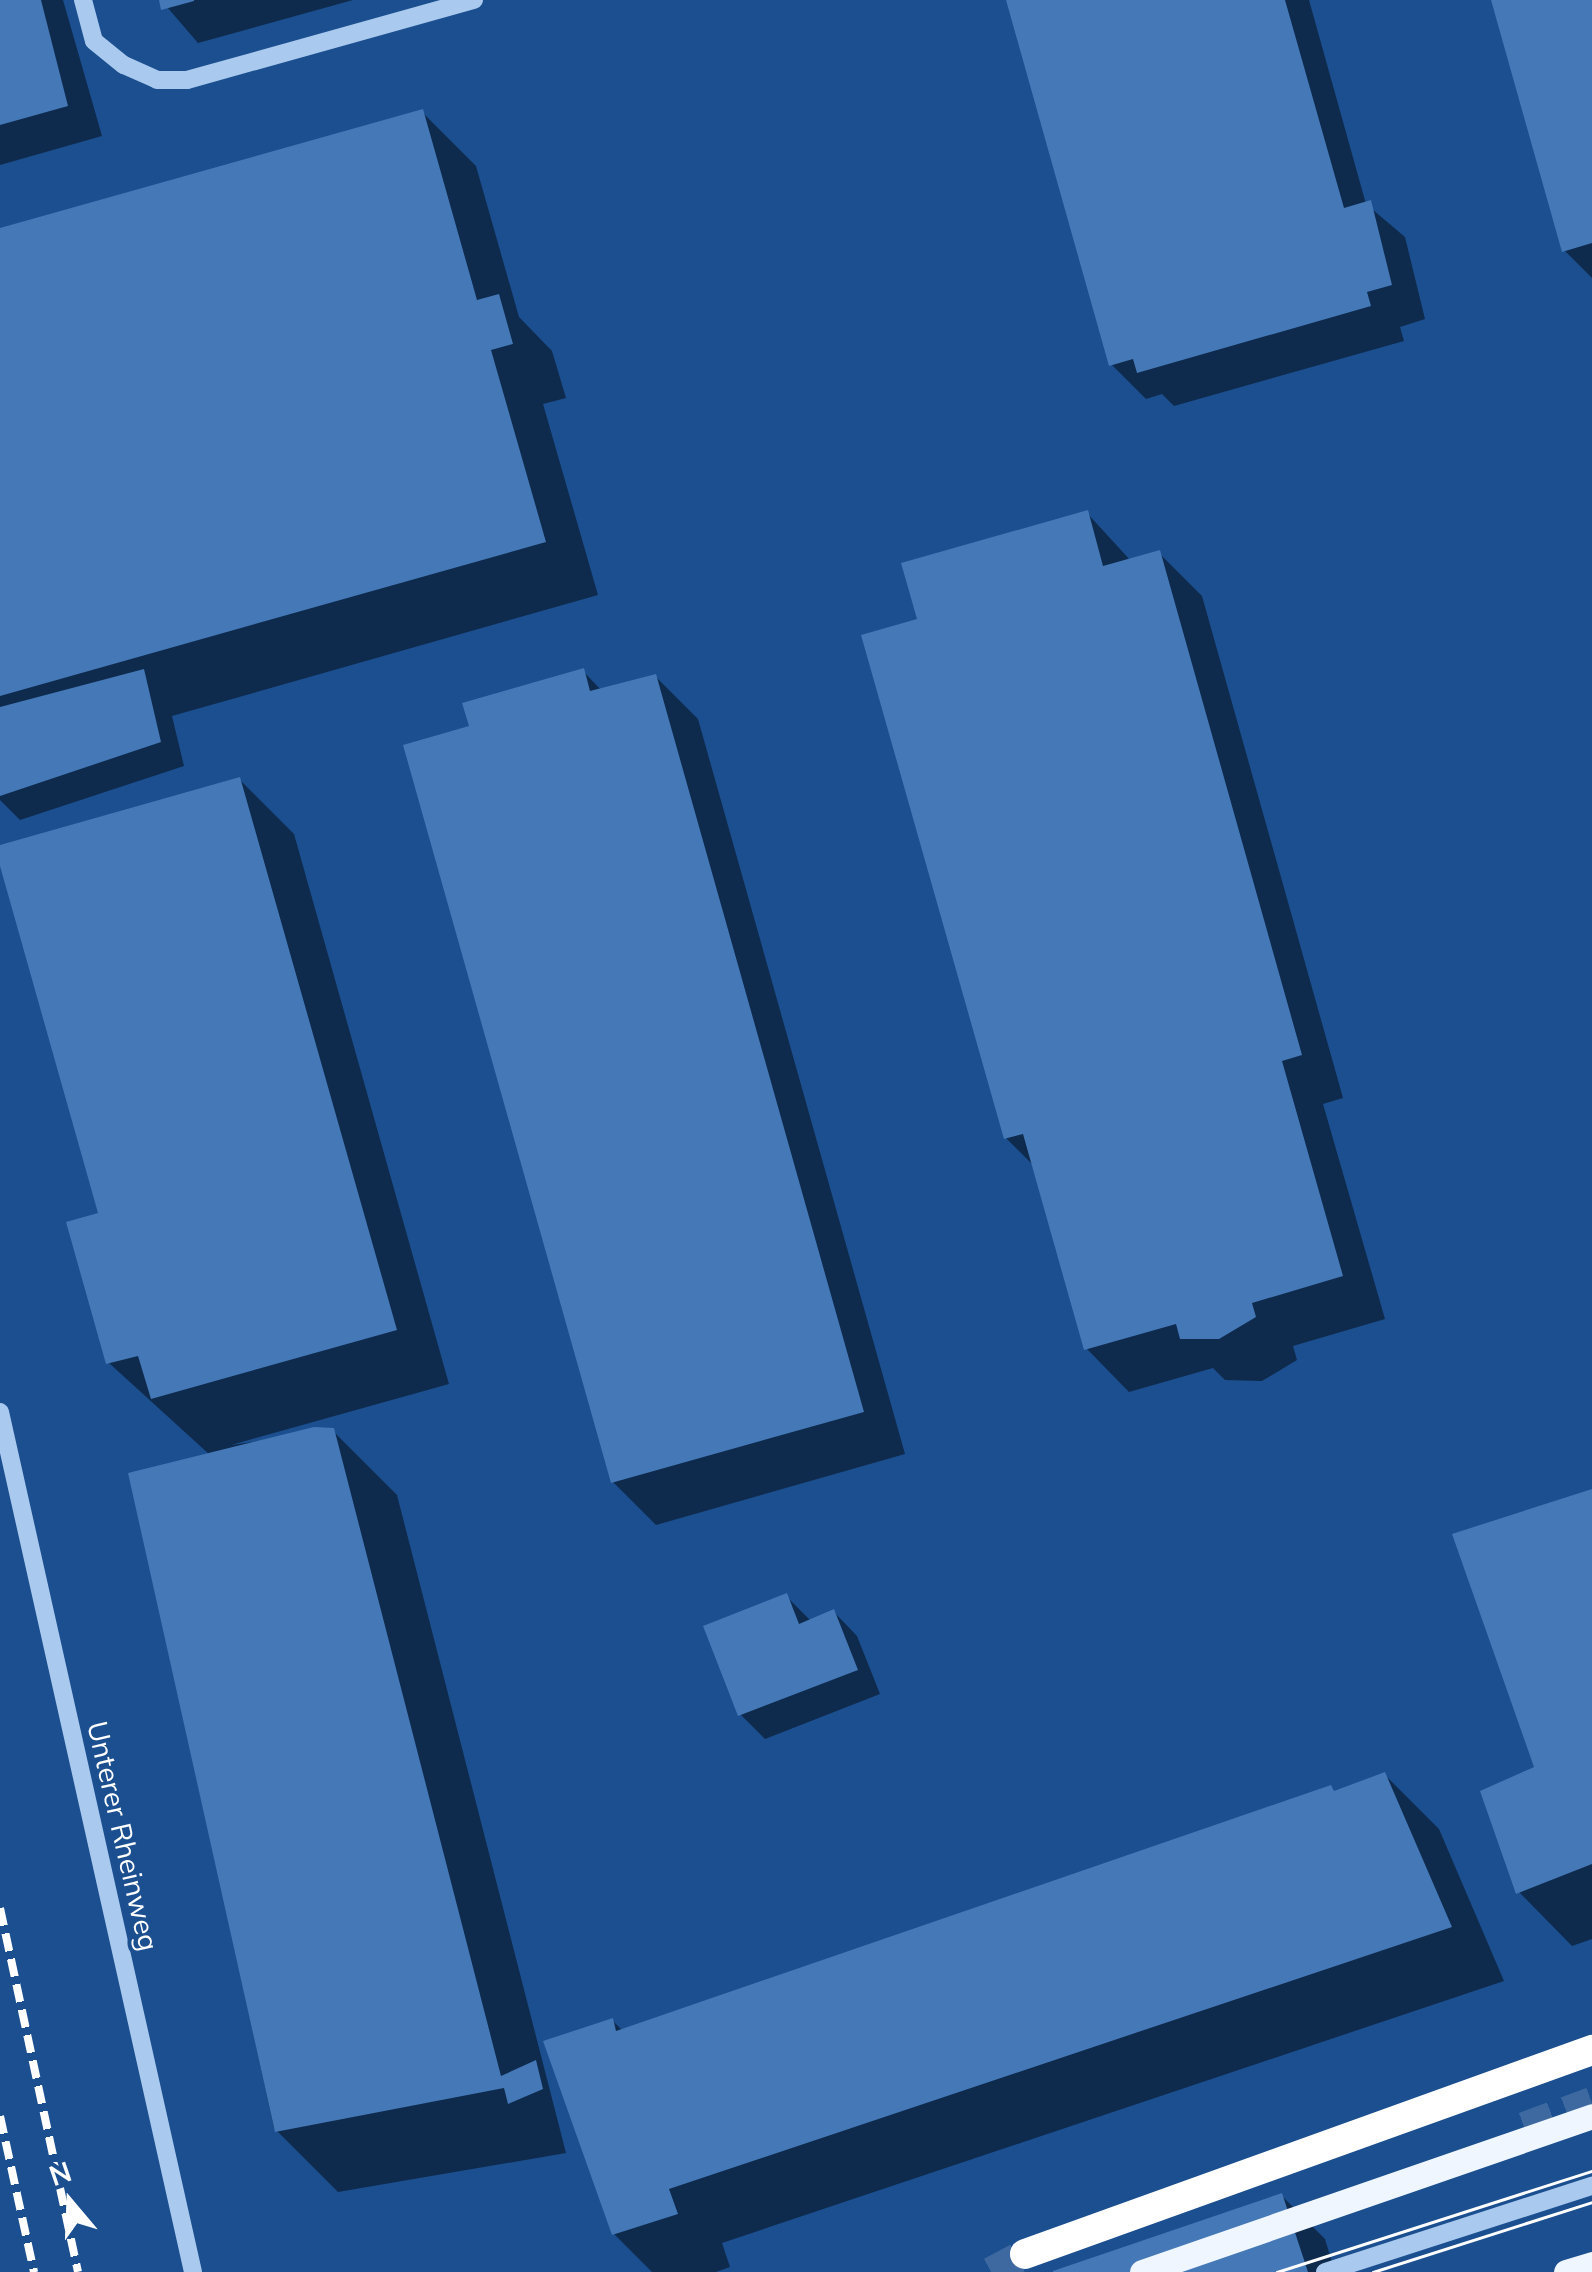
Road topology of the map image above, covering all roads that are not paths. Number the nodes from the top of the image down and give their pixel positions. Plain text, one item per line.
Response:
1 (82, 0) edge
2 (474, 0) edge
3 (0, 1412) edge
4 (1592, 2050) edge
5 (1592, 2116) edge
6 (1592, 2186) edge
7 (1026, 2254) tunnel mouth
8 (1592, 2264) edge
9 (193, 2272) edge
10 (1142, 2272) edge
11 (1325, 2272) edge
12 (1566, 2272) edge

1 - 2 street
3 - 9 street, Unterer Rheinweg
4 - 7 highway
5 - 10 main road
6 - 11 street
8 - 12 main road

